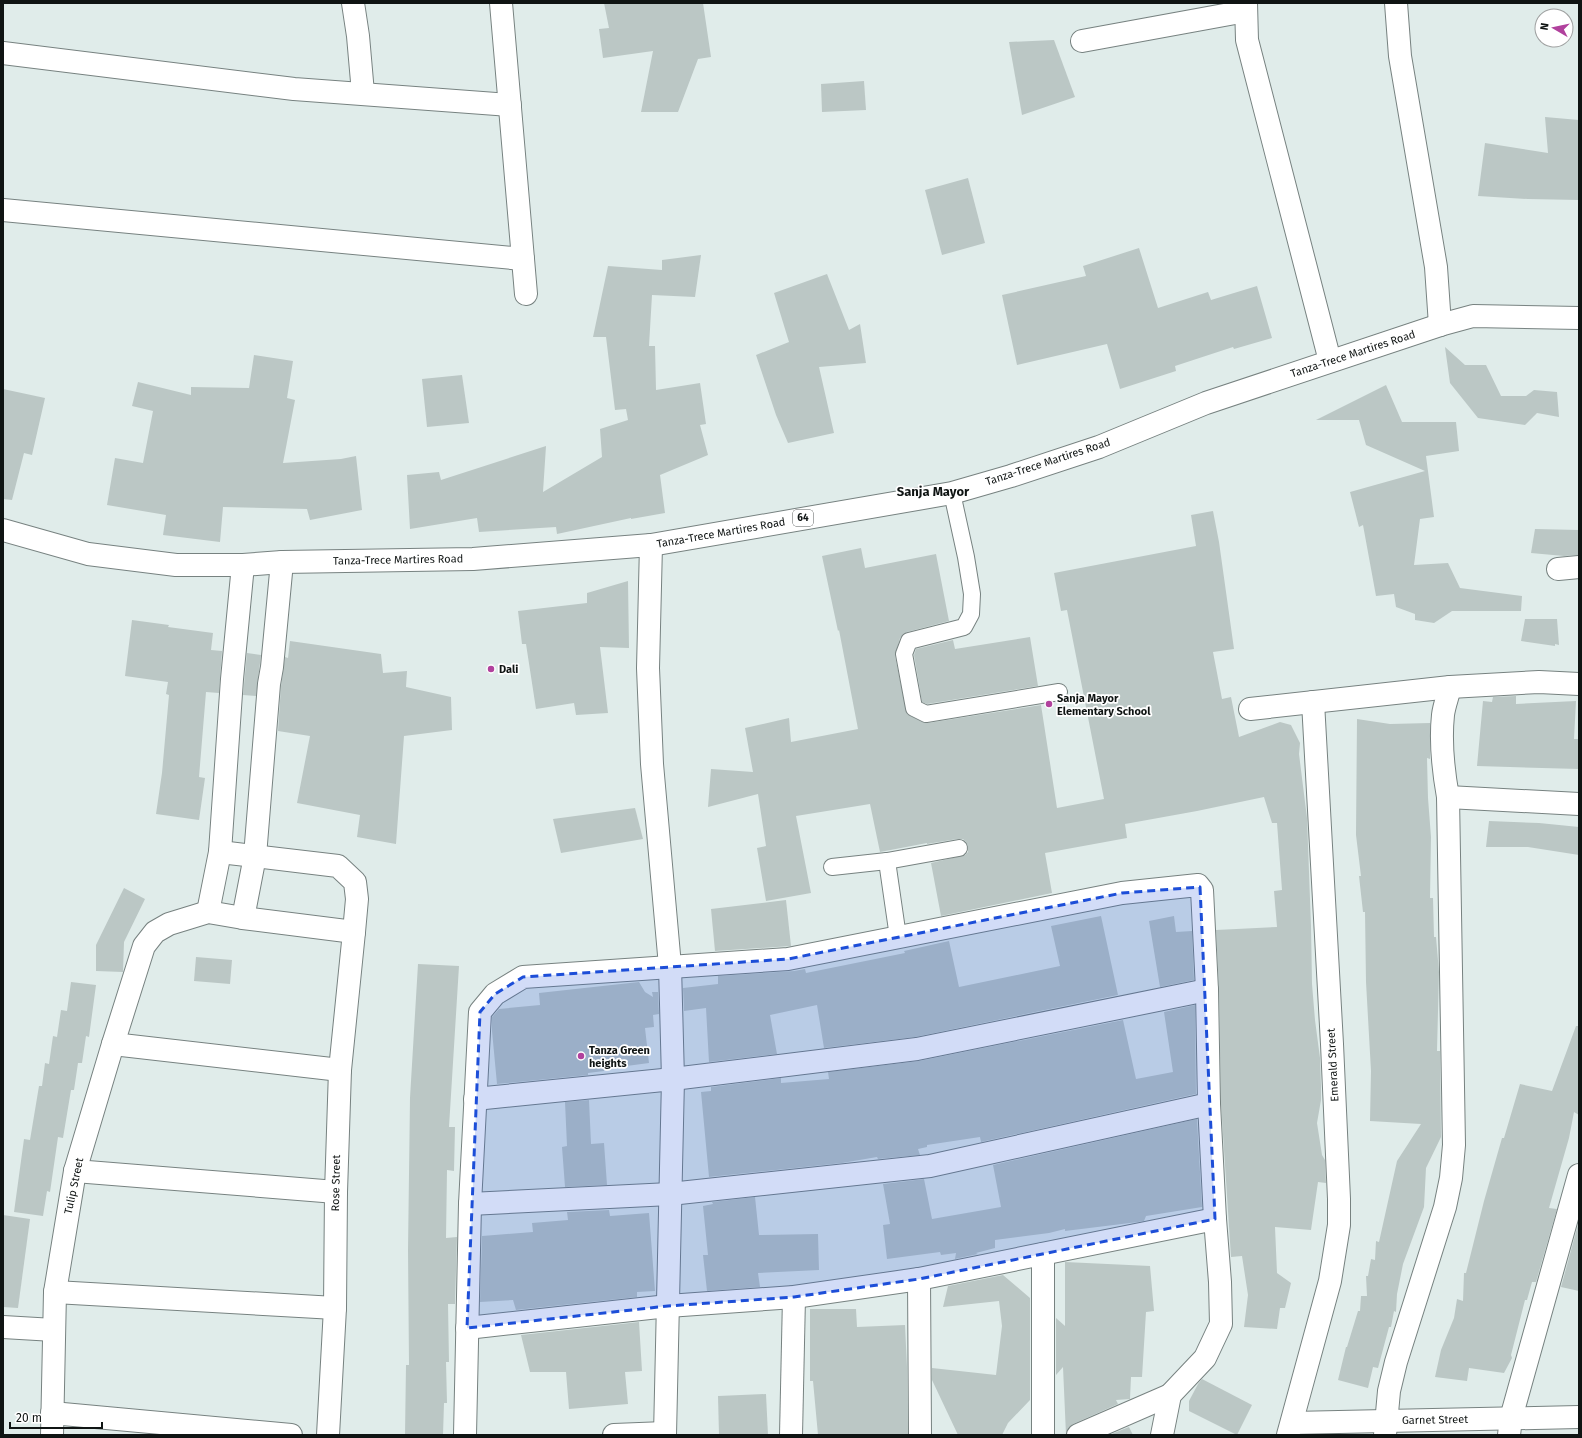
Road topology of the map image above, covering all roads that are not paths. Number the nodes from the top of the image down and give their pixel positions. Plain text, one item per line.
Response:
1 (353, 3) edge
2 (501, 3) edge
3 (1396, 3) edge
4 (1246, 7) edge
5 (1082, 41) dead end
6 (3, 53) edge
7 (363, 93) junction
8 (510, 105) junction
9 (3, 210) edge
10 (523, 259) junction
11 (526, 294) dead end
12 (1579, 318) edge
13 (1440, 325) junction
14 (1330, 362) junction
15 (952, 493) junction
16 (3, 530) edge
17 (651, 545) junction
18 (282, 562) junction
19 (243, 565) junction
20 (1579, 567) edge
21 (1558, 569) dead end
22 (1579, 684) edge
23 (1450, 687) junction
24 (1059, 692) dead end
25 (1313, 702) junction
26 (1250, 709) dead end
27 (1448, 797) junction
28 (1579, 804) edge
29 (958, 848) dead end
30 (220, 852) junction
31 (255, 856) junction
32 (887, 861) junction
33 (832, 867) dead end
34 (208, 912) junction
35 (243, 918) junction
36 (354, 932) junction
37 (898, 937) junction
38 (670, 966) junction
39 (1207, 990) junction
40 (112, 1044) junction
41 (340, 1070) junction
42 (673, 1079) junction
43 (475, 1099) junction
44 (1209, 1104) junction
45 (75, 1171) junction
46 (1579, 1175) edge
47 (336, 1192) junction
48 (670, 1194) junction
49 (470, 1204) junction
50 (1215, 1219) junction
51 (1043, 1254) junction
52 (919, 1279) junction
53 (55, 1292) junction
54 (794, 1297) junction
55 (668, 1306) junction
56 (335, 1308) junction
57 (3, 1327) edge
58 (467, 1328) junction
59 (54, 1330) junction
60 (1170, 1394) junction
61 (52, 1413) junction
62 (1579, 1417) edge
63 (1510, 1426) edge
64 (1385, 1428) edge
65 (1290, 1429) edge
66 (665, 1434) edge
67 (52, 1435) edge
68 (291, 1435) edge
69 (328, 1435) edge
70 (465, 1435) edge
71 (614, 1435) edge
72 (791, 1435) edge
73 (920, 1435) edge
74 (1043, 1435) edge
75 (1078, 1435) edge
76 (1162, 1435) edge

1 - 7 street
2 - 8 street
3 - 13 street
4 - 5 street
4 - 14 street
6 - 7 street
7 - 8 street
8 - 10 street
9 - 10 street
10 - 11 street
12 - 13 street, Tanza-Trece Martires Road / 64
13 - 14 street, Tanza-Trece Martires Road / 64
14 - 15 street, Tanza-Trece Martires Road / 64
15 - 17 street, Tanza-Trece Martires Road / 64
15 - 24 lane
16 - 19 street, Tanza-Trece Martires Road / 64
17 - 18 street, Tanza-Trece Martires Road / 64
17 - 38 street
18 - 19 street, Tanza-Trece Martires Road / 64
18 - 31 street
19 - 30 street
20 - 21 street
22 - 23 street
23 - 25 street
23 - 27 street
25 - 26 street
25 - 65 street, Emerald Street
27 - 28 street
27 - 64 street
29 - 32 lane
30 - 31 street, Rose Street
30 - 34 street
31 - 35 street
31 - 36 street, Rose Street
32 - 33 lane
32 - 37 lane
34 - 35 street
34 - 40 street, Tulip Street
35 - 36 street
36 - 41 street, Rose Street
37 - 38 street
37 - 39 street
38 - 42 street
38 - 43 street
39 - 42 street
39 - 44 street
40 - 41 street
40 - 45 street, Tulip Street
41 - 47 street, Rose Street
42 - 43 street
42 - 48 street
43 - 49 street
44 - 48 street
44 - 50 street
45 - 47 street
45 - 53 street, Tulip Street
46 - 63 street
47 - 56 street, Rose Street
48 - 49 street
48 - 55 street
49 - 58 street
50 - 51 street
50 - 60 street
51 - 52 street
51 - 74 street
52 - 54 street
52 - 73 street
53 - 56 street
53 - 59 street, Tulip Street
54 - 55 street
54 - 72 street
55 - 58 street
55 - 66 street
56 - 69 street, Rose Street
57 - 59 street
58 - 70 street
59 - 61 street, Tulip Street
60 - 75 street
60 - 76 street
61 - 67 street, Tulip Street
61 - 68 street
62 - 63 street, Garnet Street
63 - 64 street, Garnet Street
64 - 65 street, Garnet Street
66 - 71 street

